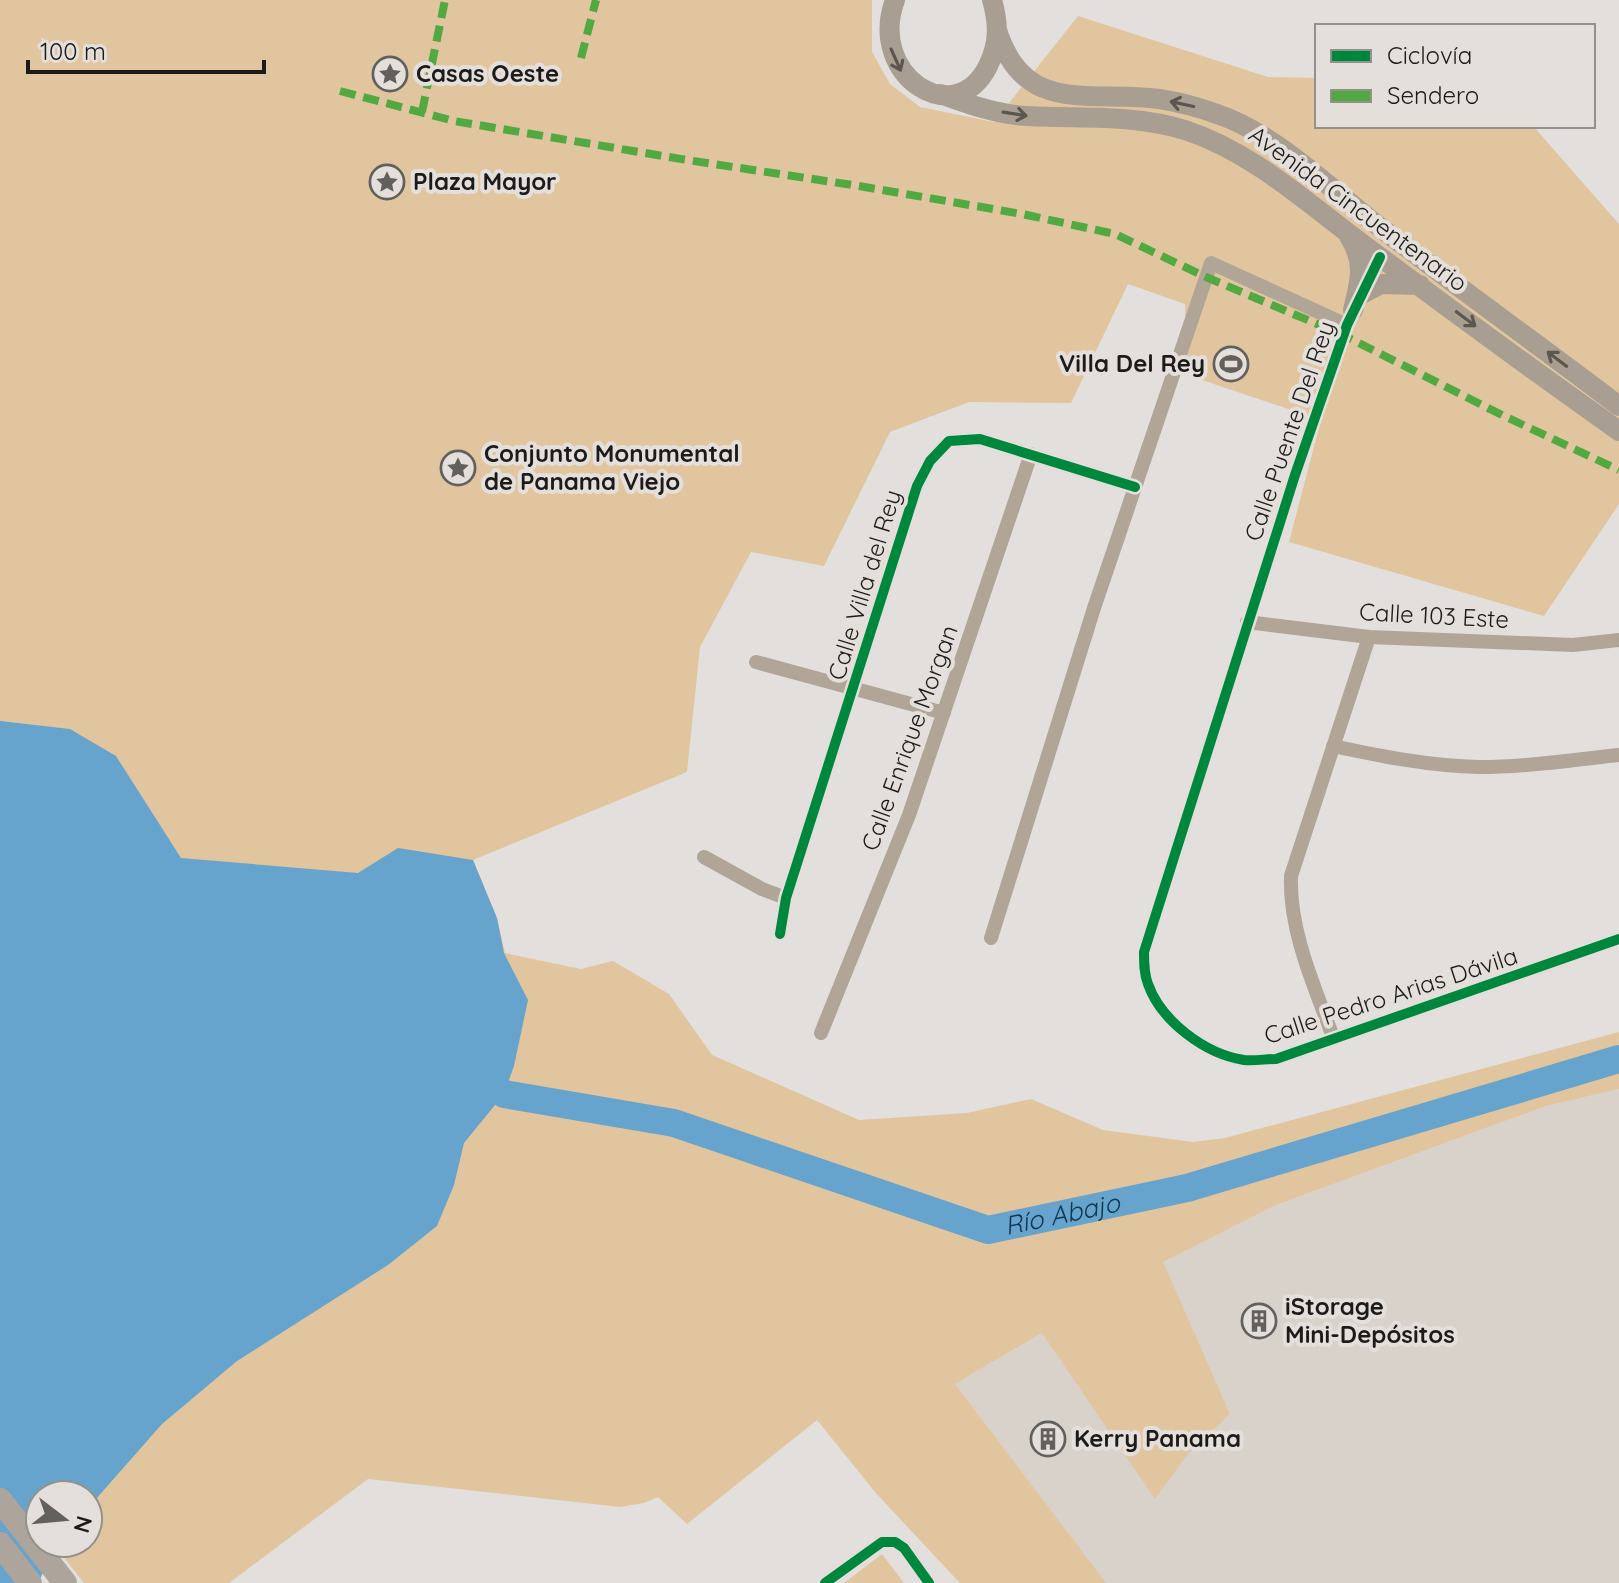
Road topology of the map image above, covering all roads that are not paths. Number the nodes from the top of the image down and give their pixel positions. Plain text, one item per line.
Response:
1 (992, 0) edge
2 (894, 1) edge
3 (997, 30) junction
4 (940, 94) junction
5 (1221, 114) junction
6 (1346, 232) junction
7 (1380, 257) junction
8 (1420, 285) junction
9 (1354, 310) junction
10 (1619, 406) edge
11 (1619, 431) edge
12 (1031, 454) junction
13 (1135, 487) junction
14 (1247, 622) junction
15 (1369, 637) junction
16 (1619, 640) edge
17 (756, 662) dead end
18 (854, 689) junction
19 (944, 713) junction
20 (1333, 746) junction
21 (1619, 755) edge
22 (704, 857) dead end
23 (786, 898) junction
24 (780, 934) dead end
25 (991, 938) dead end
26 (1619, 939) edge
27 (821, 1033) dead end
28 (1333, 1037) junction
29 (0, 1500) edge
30 (0, 1544) edge
31 (30, 1583) edge
32 (65, 1583) edge
33 (825, 1583) edge
34 (929, 1583) edge

1 - 3 main road
2 -> 4 main road, Avenida Cincuentenario
3 - 4 main road
5 -> 3 main road, Avenida Cincuentenario
4 -> 6 main road, Avenida Cincuentenario
5 - 7 main road
10 -> 5 main road, Avenida Cincuentenario
6 - 7 main road, Avenida Cincuentenario
6 - 9 main road
7 - 8 main road, Avenida Cincuentenario
7 - 9 street, Calle Puente Del Rey
8 - 9 main road
8 -> 11 main road, Avenida Cincuentenario
9 - 13 street
9 - 14 street, Calle Puente Del Rey
12 - 13 street, Calle Villa del Rey
12 - 18 street, Calle Villa del Rey
12 - 19 street, Calle Enrique Morgan
13 - 25 street
14 - 15 street, Calle 103 Este
14 - 28 street, Calle Pedro Arias Dávila
15 - 16 street, Calle 103 Este
15 - 20 street
17 - 18 street
18 - 19 street
18 - 23 street, Calle Villa del Rey
19 - 27 street, Calle Enrique Morgan
20 - 21 street
20 - 28 street
22 - 23 street
23 - 24 street, Calle Villa del Rey
26 - 28 street, Calle Pedro Arias Dávila
29 - 32 highway
30 - 31 highway
33 - 34 street

